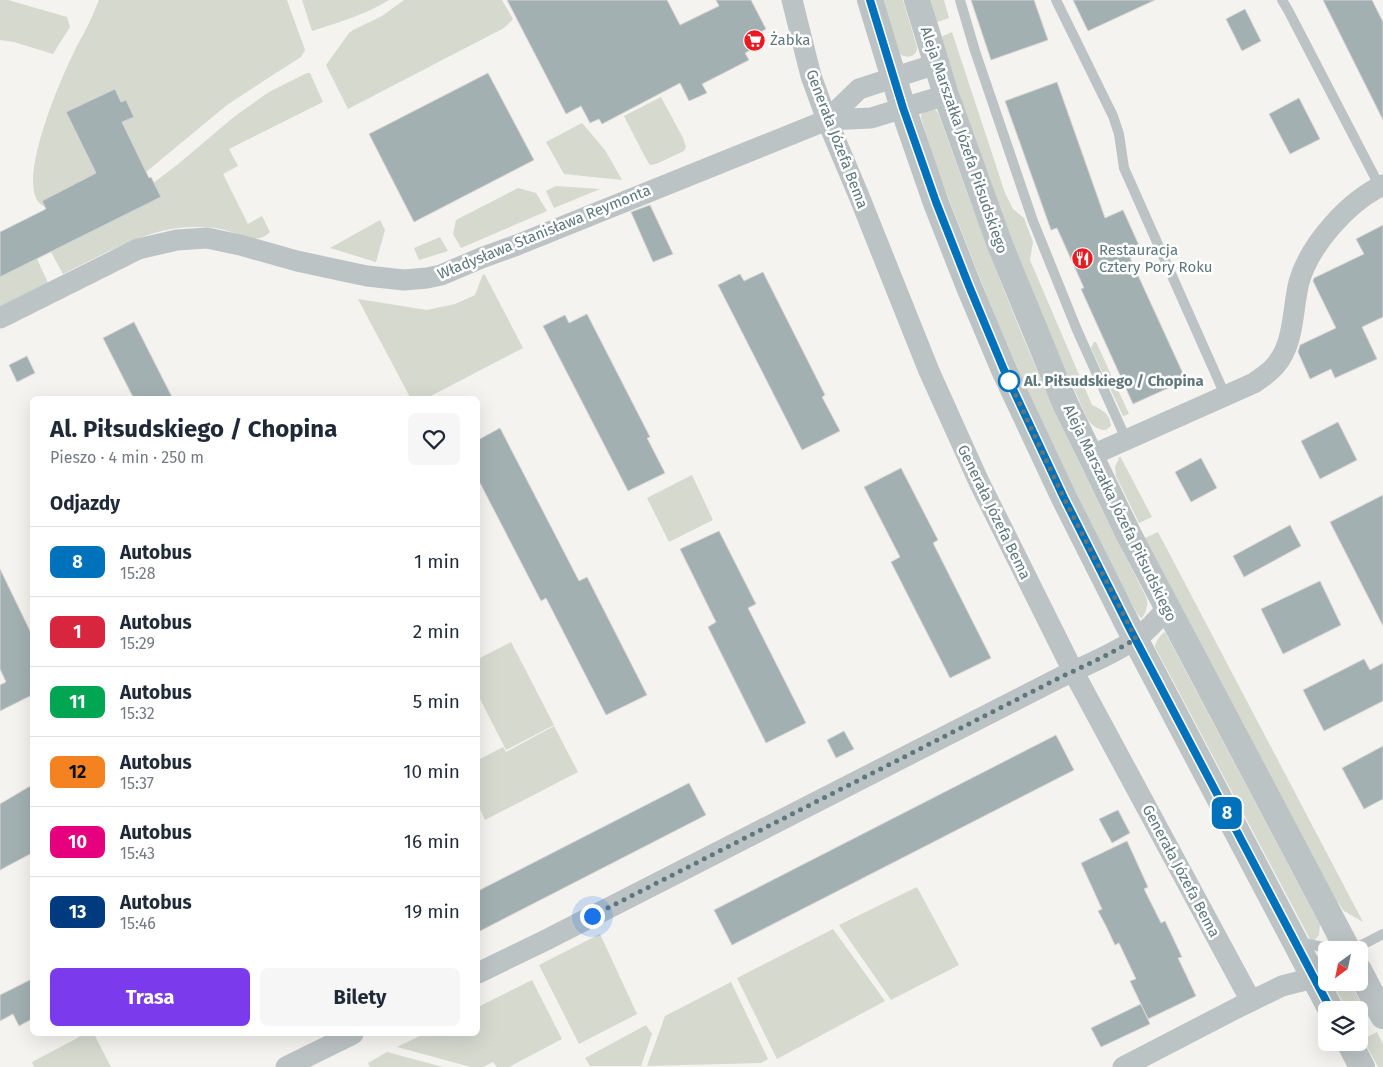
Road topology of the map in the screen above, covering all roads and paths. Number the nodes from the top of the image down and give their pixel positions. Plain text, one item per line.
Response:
1 (792, 0) edge
2 (870, 0) edge
3 (917, 0) edge
4 (960, 0) edge
5 (1056, 0) edge
6 (1282, 0) edge
7 (936, 64) junction
8 (893, 78) junction
9 (946, 95) junction
10 (903, 108) junction
11 (826, 120) junction
12 (1381, 186) edge
13 (0, 318) edge
14 (1225, 395) junction
15 (1126, 439) junction
16 (1090, 456) junction
17 (1167, 608) junction
18 (1136, 639) junction
19 (1073, 671) junction
20 (1383, 934) edge
21 (1343, 941) edge
22 (1294, 942) junction
23 (1368, 942) edge
24 (1318, 946) edge
25 (480, 972) edge
26 (1313, 978) junction
27 (1368, 987) edge
28 (1252, 1001) junction
29 (1326, 1001) edge
30 (1383, 1016) edge
31 (349, 1036) edge
32 (1354, 1051) edge
33 (286, 1067) edge
34 (1123, 1067) edge
35 (1362, 1067) edge

1 - 11 street, Generała Józefa Bema
2 - 8 street
3 - 7 street, Aleja Marszałka Józefa Piłsudskiego
4 - 15 lane
5 - 14 lane
6 - 12 lane
7 - 8 street, Władysława Stanisława Reymonta
7 - 9 street, Aleja Marszałka Józefa Piłsudskiego
8 - 10 street
8 - 11 street, Władysława Stanisława Reymonta
9 - 10 street, Władysława Stanisława Reymonta
9 - 16 street, Aleja Marszałka Józefa Piłsudskiego
10 - 11 street, Władysława Stanisława Reymonta
10 - 18 street
11 - 13 street, Władysława Stanisława Reymonta
11 - 19 street, Generała Józefa Bema
12 - 14 street
14 - 15 street
15 - 16 street
16 - 17 street, Aleja Marszałka Józefa Piłsudskiego
17 - 18 street
17 - 21 street, Aleja Marszałka Józefa Piłsudskiego
18 - 19 street
18 - 22 street
19 - 25 street
19 - 28 street, Generała Józefa Bema
20 - 23 lane
22 - 24 lane
22 - 26 street
26 - 28 street
26 - 29 street
27 - 30 street
28 - 34 street
31 - 33 street
32 - 35 street

